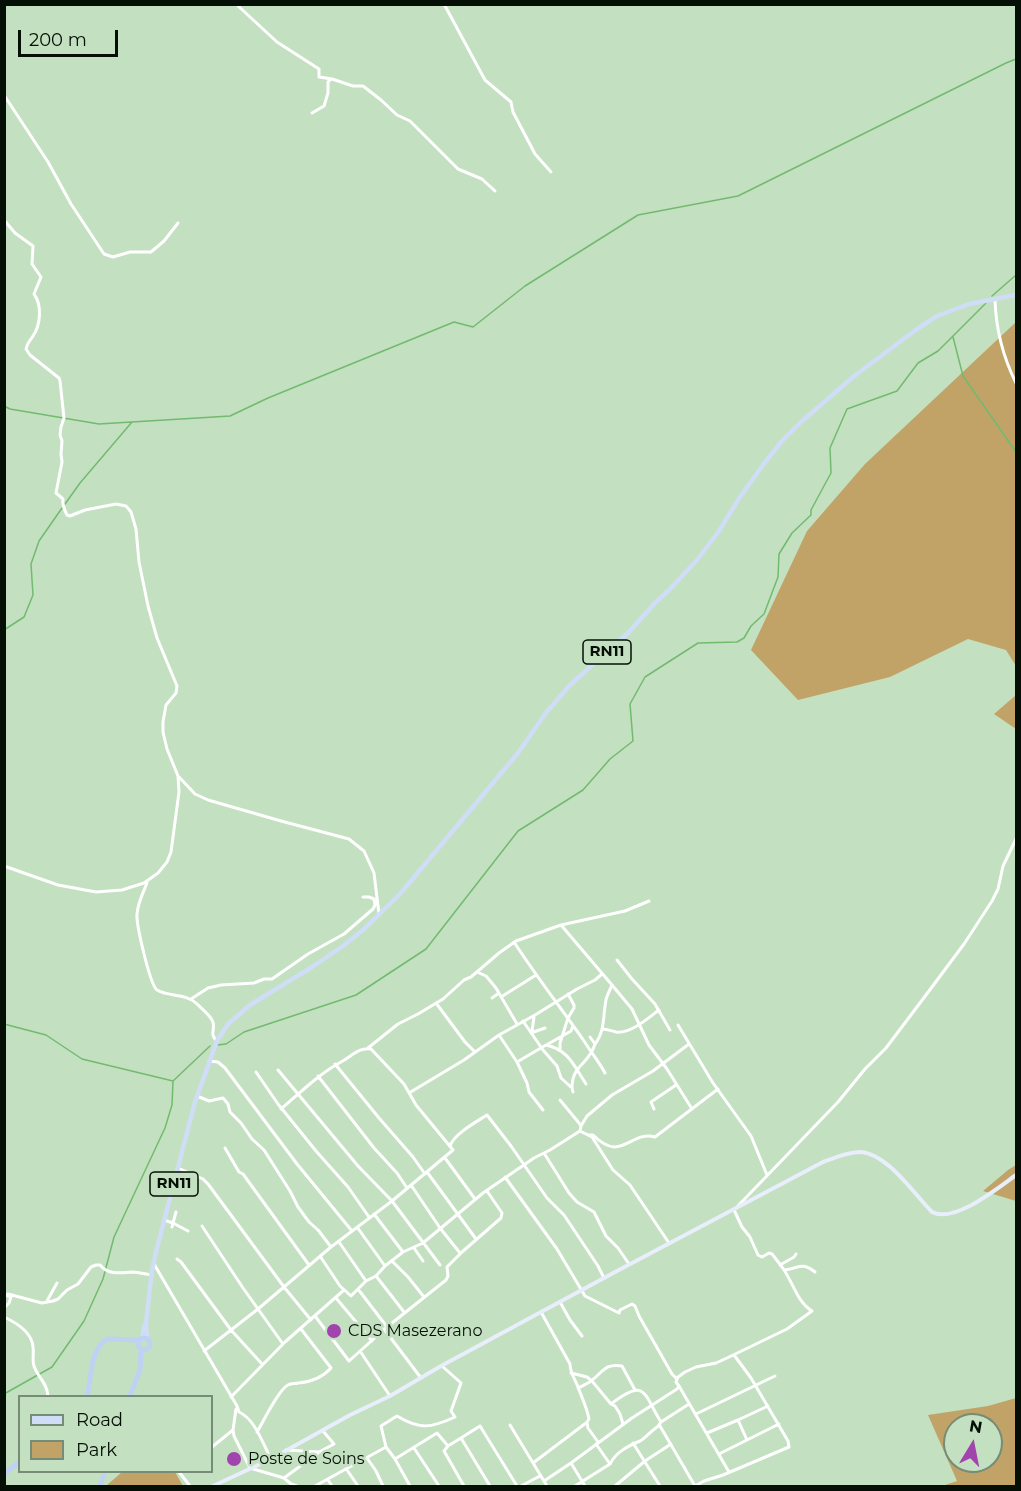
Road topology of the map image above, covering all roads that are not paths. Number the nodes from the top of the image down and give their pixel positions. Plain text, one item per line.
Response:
1 (236, 4) edge
2 (444, 4) edge
3 (332, 79) junction
4 (4, 95) edge
5 (312, 113) dead end
6 (551, 172) dead end
7 (495, 191) dead end
8 (4, 220) edge
9 (178, 223) dead end
10 (1017, 295) edge
11 (995, 298) junction
12 (1017, 383) edge
13 (178, 776) junction
14 (1017, 839) edge
15 (4, 866) edge
16 (148, 881) junction
17 (363, 897) dead end
18 (649, 901) dead end
19 (379, 914) junction
20 (561, 925) junction
21 (514, 942) junction
22 (617, 960) dead end
23 (477, 972) junction
24 (602, 974) junction
25 (536, 975) junction
26 (612, 985) junction
27 (568, 994) junction
28 (500, 995) junction
29 (492, 998) dead end
30 (190, 999) junction
31 (557, 1001) junction
32 (436, 1003) junction
33 (659, 1010) junction
34 (535, 1015) junction
35 (568, 1018) junction
36 (523, 1021) junction
37 (517, 1024) junction
38 (640, 1024) junction
39 (678, 1025) dead end
40 (573, 1026) junction
41 (545, 1028) dead end
42 (602, 1029) junction
43 (670, 1030) dead end
44 (531, 1033) junction
45 (498, 1035) junction
46 (562, 1035) junction
47 (590, 1037) dead end
48 (217, 1041) junction
49 (595, 1044) junction
50 (689, 1044) junction
51 (544, 1046) junction
52 (368, 1048) junction
53 (560, 1049) junction
54 (475, 1052) junction
55 (592, 1053) junction
56 (209, 1060) junction
57 (517, 1062) junction
58 (663, 1063) junction
59 (335, 1064) junction
60 (278, 1070) dead end
61 (576, 1070) junction
62 (256, 1072) dead end
63 (604, 1073) dead end
64 (318, 1076) junction
65 (586, 1084) dead end
66 (676, 1085) junction
67 (718, 1089) junction
68 (409, 1093) junction
69 (298, 1094) junction
70 (197, 1096) junction
71 (560, 1100) dead end
72 (281, 1108) junction
73 (654, 1109) dead end
74 (692, 1109) junction
75 (543, 1110) dead end
76 (580, 1129) junction
77 (588, 1135) junction
78 (450, 1146) junction
79 (225, 1148) dead end
80 (544, 1153) junction
81 (445, 1158) junction
82 (524, 1164) junction
83 (178, 1168) junction
84 (426, 1173) junction
85 (767, 1175) junction
86 (1017, 1175) edge
87 (506, 1177) junction
88 (409, 1187) junction
89 (487, 1190) junction
90 (475, 1199) junction
91 (392, 1201) junction
92 (734, 1210) junction
93 (176, 1212) dead end
94 (374, 1214) junction
95 (458, 1214) junction
96 (369, 1217) junction
97 (164, 1220) junction
98 (172, 1225) junction
99 (202, 1226) dead end
100 (357, 1227) junction
101 (440, 1228) junction
102 (188, 1231) dead end
103 (352, 1231) junction
104 (476, 1239) junction
105 (339, 1242) junction
106 (423, 1243) junction
107 (669, 1244) junction
108 (331, 1246) junction
109 (414, 1248) junction
110 (403, 1252) junction
111 (460, 1253) junction
112 (796, 1254) dead end
113 (320, 1256) junction
114 (177, 1259) dead end
115 (392, 1261) junction
116 (423, 1261) dead end
117 (154, 1264) junction
118 (629, 1264) junction
119 (309, 1265) junction
120 (440, 1265) dead end
121 (780, 1265) junction
122 (385, 1266) junction
123 (784, 1270) junction
124 (815, 1272) dead end
125 (152, 1275) junction
126 (376, 1276) junction
127 (604, 1278) junction
128 (366, 1281) junction
129 (57, 1283) dead end
130 (284, 1287) junction
131 (358, 1289) junction
132 (344, 1290) junction
133 (581, 1290) junction
134 (6, 1294) edge
135 (424, 1297) junction
136 (336, 1298) junction
137 (47, 1301) junction
138 (560, 1302) junction
139 (4, 1308) edge
140 (258, 1309) junction
141 (541, 1312) junction
142 (404, 1313) junction
143 (315, 1316) junction
144 (4, 1317) edge
145 (311, 1320) junction
146 (386, 1328) junction
147 (301, 1329) junction
148 (231, 1330) junction
149 (582, 1336) dead end
150 (372, 1341) junction
151 (142, 1344) junction
152 (283, 1344) junction
153 (204, 1351) junction
154 (360, 1351) junction
155 (733, 1354) junction
156 (262, 1364) junction
157 (441, 1366) junction
158 (571, 1373) junction
159 (775, 1376) dead end
160 (421, 1378) junction
161 (677, 1379) junction
162 (592, 1381) junction
163 (756, 1385) junction
164 (679, 1386) junction
165 (578, 1388) junction
166 (635, 1390) junction
167 (48, 1395) edge
168 (87, 1395) edge
169 (130, 1395) edge
170 (231, 1396) junction
171 (390, 1396) junction
172 (611, 1404) junction
173 (689, 1404) junction
174 (237, 1406) junction
175 (651, 1406) junction
176 (768, 1406) junction
177 (696, 1414) junction
178 (738, 1420) junction
179 (587, 1422) junction
180 (660, 1424) junction
181 (778, 1424) junction
182 (510, 1425) dead end
183 (623, 1425) junction
184 (233, 1430) junction
185 (323, 1431) junction
186 (257, 1432) junction
187 (707, 1432) junction
188 (461, 1438) junction
189 (747, 1440) junction
190 (597, 1443) junction
191 (633, 1443) junction
192 (671, 1444) junction
193 (213, 1446) edge
194 (448, 1446) junction
195 (386, 1447) junction
196 (414, 1448) junction
197 (286, 1450) junction
198 (319, 1452) junction
199 (718, 1454) junction
200 (367, 1458) junction
201 (271, 1459) junction
202 (395, 1459) junction
203 (645, 1461) junction
204 (18, 1463) edge
205 (533, 1463) junction
206 (571, 1463) junction
207 (610, 1464) junction
208 (250, 1468) junction
209 (347, 1470) junction
210 (180, 1473) edge
211 (730, 1473) junction
212 (4, 1474) edge
213 (540, 1476) junction
214 (285, 1478) junction
215 (328, 1480) junction
216 (544, 1481) junction
217 (583, 1482) junction
218 (291, 1485) edge
219 (190, 1486) edge
220 (213, 1486) edge
221 (297, 1486) edge
222 (315, 1486) edge
223 (332, 1486) edge
224 (358, 1486) edge
225 (383, 1486) edge
226 (410, 1486) edge
227 (439, 1486) edge
228 (464, 1486) edge
229 (490, 1486) edge
230 (519, 1486) edge
231 (547, 1486) edge
232 (575, 1486) edge
233 (585, 1486) edge
234 (615, 1486) edge
235 (660, 1486) edge
236 (695, 1486) edge

1 - 3 street
2 - 6 street
3 - 5 street
3 - 7 street
4 - 9 street
8 - 13 street
10 - 11 main road, RN11
11 - 12 street
11 - 19 main road, RN11
13 - 16 street
13 - 19 street
14 - 85 street
15 - 16 street
16 - 30 street
17 - 30 street
18 - 20 street
19 - 48 main road, RN11
20 - 21 street
20 - 24 street
21 - 23 street
21 - 25 street
22 - 33 street
23 - 28 street
23 - 32 street
24 - 26 street
24 - 27 street
25 - 28 street
25 - 31 street
26 - 38 street
26 - 42 street
27 - 31 street
27 - 35 street
28 - 29 street
28 - 37 street
30 - 48 street
31 - 34 street
31 - 35 street
32 - 52 street
32 - 54 street
33 - 38 street
33 - 43 street
34 - 36 street
34 - 44 street
35 - 40 street
35 - 46 street
36 - 37 street
36 - 44 street
37 - 45 street
38 - 42 street
38 - 58 street
39 - 50 street
40 - 46 street
40 - 55 street
41 - 44 street
42 - 49 street
44 - 51 street
45 - 54 street
45 - 57 street
46 - 51 street
46 - 53 street
47 - 49 street
48 - 56 main road, RN11
49 - 55 street
50 - 58 street
50 - 67 street
51 - 53 street
51 - 57 street
51 - 61 street
52 - 59 street
52 - 68 street
53 - 61 street
54 - 68 street
55 - 61 street
55 - 63 street
56 - 70 main road, RN11
56 - 103 street
57 - 75 street
58 - 66 street
58 - 76 street
59 - 64 street
59 - 84 street
60 - 69 street
61 - 65 street
62 - 72 street
64 - 69 street
64 - 88 street
66 - 73 street
66 - 74 street
67 - 74 street
67 - 85 street
68 - 78 street
69 - 72 street
69 - 91 street
70 - 83 main road, RN11
70 - 108 street
71 - 76 street
72 - 96 street
74 - 77 street
76 - 77 street
76 - 80 street
77 - 107 street
78 - 81 street
78 - 82 street
79 - 119 street
80 - 82 street
80 - 118 street
81 - 84 street
81 - 90 street
82 - 87 street
82 - 127 street
83 - 97 main road, RN11
83 - 130 street
84 - 88 street
84 - 95 street
85 - 92 street
86 - 92 main road
87 - 89 street
87 - 133 street
88 - 91 street
88 - 101 street
89 - 90 street
89 - 104 street
90 - 95 street
91 - 94 street
91 - 106 street
92 - 107 main road
92 - 121 street
93 - 98 street
94 - 96 street
94 - 110 street
95 - 101 street
95 - 104 street
96 - 100 street
97 - 98 street
97 - 117 main road, RN11
98 - 102 street
99 - 140 street
100 - 103 street
100 - 122 street
101 - 106 street
101 - 111 street
103 - 105 street
104 - 111 street
105 - 108 street
105 - 128 street
106 - 109 street
106 - 120 street
107 - 118 main road
108 - 113 street
109 - 110 street
109 - 116 street
110 - 115 street
111 - 135 street
112 - 121 street
113 - 119 street
113 - 132 street
114 - 148 street
115 - 122 street
115 - 135 street
117 - 125 main road, RN11
117 - 153 street
118 - 127 main road
119 - 130 street
121 - 123 street
122 - 126 street
123 - 124 street
123 - 155 street
125 - 137 street
125 - 151 main road, RN11
126 - 128 street
126 - 142 street
127 - 133 main road
128 - 131 street
129 - 137 street
130 - 140 street
130 - 145 street
131 - 132 street
131 - 146 street
132 - 136 street
133 - 138 main road
133 - 161 street
134 - 137 street
134 - 139 street
135 - 142 street
136 - 143 street
136 - 150 street
138 - 141 main road
138 - 149 street
140 - 148 street
140 - 152 street
141 - 157 main road
141 - 158 street
142 - 146 street
143 - 145 street
143 - 154 street
144 - 167 street
145 - 147 street
146 - 150 street
146 - 160 street
147 - 152 street
147 - 186 street
148 - 153 street
148 - 156 street
150 - 154 street
151 - 168 highway
151 - 169 highway
152 - 156 street
153 - 170 street
154 - 171 street
155 - 161 street
155 - 163 street
156 - 170 street
157 - 160 main road
157 - 195 street
158 - 162 street
158 - 165 street
159 - 163 street
160 - 171 main road
161 - 164 street
162 - 165 street
162 - 166 street
162 - 172 street
163 - 176 street
163 - 177 street
164 - 173 street
164 - 175 street
165 - 179 street
166 - 172 street
166 - 175 street
170 - 174 street
171 - 185 main road
172 - 183 street
173 - 177 street
173 - 180 street
174 - 184 street
174 - 186 street
175 - 180 street
175 - 183 street
176 - 178 street
176 - 181 street
177 - 187 street
178 - 187 street
178 - 189 street
179 - 190 street
179 - 205 street
180 - 191 street
180 - 192 street
181 - 189 street
181 - 211 street
182 - 205 street
183 - 190 street
184 - 193 street
184 - 208 street
185 - 197 main road
185 - 198 street
186 - 201 street
187 - 199 street
188 - 194 street
188 - 229 street
188 - 230 street
189 - 199 street
190 - 206 street
190 - 207 street
191 - 203 street
191 - 207 street
192 - 203 street
192 - 236 street
194 - 196 street
194 - 228 street
195 - 200 street
195 - 202 street
196 - 202 street
196 - 227 street
197 - 198 street
197 - 201 main road
198 - 214 street
199 - 211 street
200 - 209 street
200 - 225 street
201 - 208 main road
202 - 226 street
203 - 234 street
203 - 235 street
204 - 212 highway
205 - 213 street
206 - 216 street
206 - 217 street
207 - 217 street
208 - 214 street
208 - 220 main road
209 - 215 street
209 - 224 street
210 - 219 street
211 - 236 street
213 - 216 street
213 - 230 street
214 - 218 street
215 - 222 street
215 - 223 street
216 - 231 street
217 - 232 street
217 - 233 street
218 - 221 street

